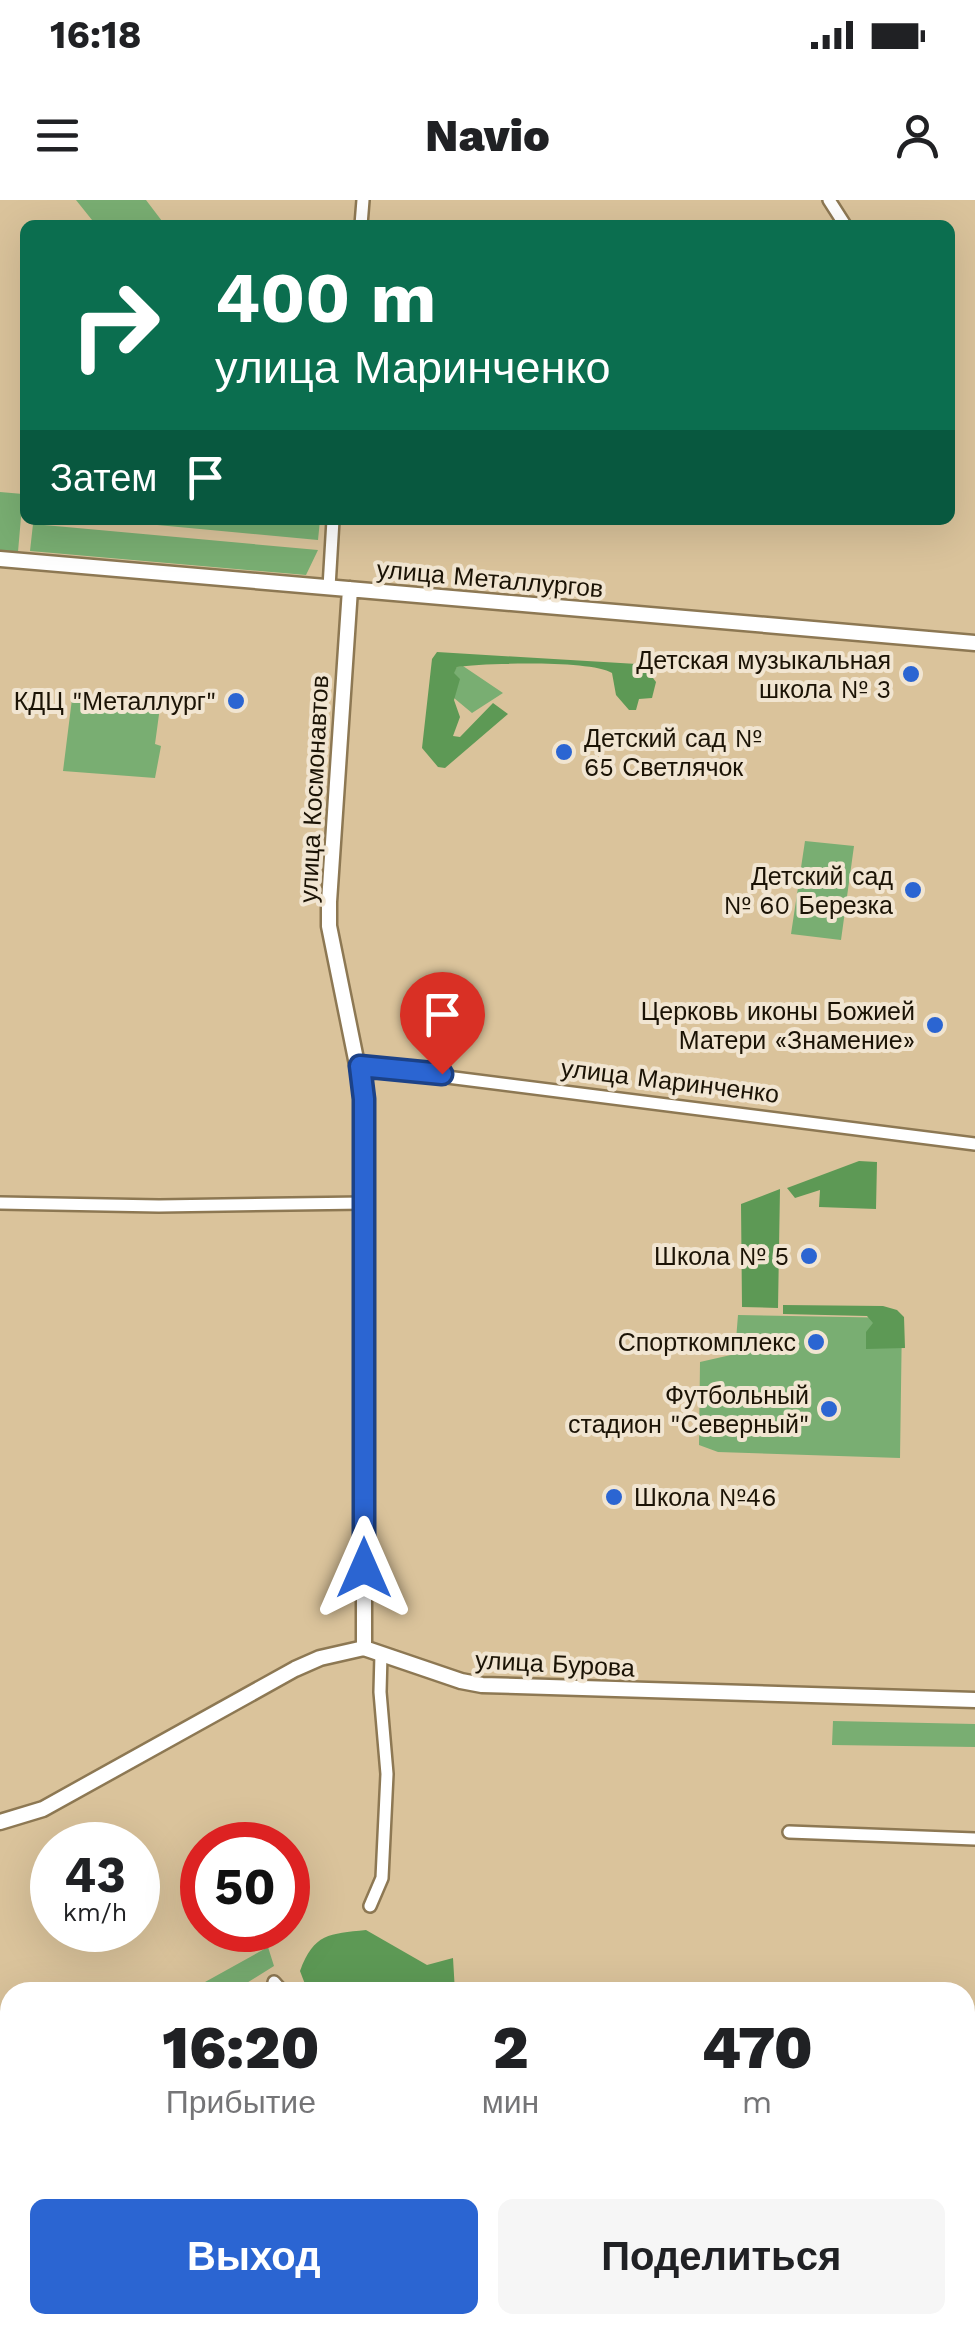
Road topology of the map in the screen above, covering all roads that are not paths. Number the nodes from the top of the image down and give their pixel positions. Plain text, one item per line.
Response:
1 (333, 525) edge
2 (0, 560) edge
3 (329, 587) junction
4 (350, 589) junction
5 (975, 643) edge
6 (360, 1066) junction
7 (975, 1144) edge
8 (0, 1203) edge
9 (364, 1203) junction
10 (364, 1648) junction
11 (382, 1654) junction
12 (975, 1700) edge
13 (0, 1822) edge
14 (789, 1832) dead end
15 (975, 1839) edge
16 (370, 1906) dead end

1 - 3 street
2 - 3 main road, улица Металлургов
3 - 4 main road, улица Металлургов
4 - 5 main road, улица Металлургов
4 - 6 main road, улица Космонавтов
6 - 7 street, улица Маринченко
6 - 9 main road, улица Космонавтов
8 - 9 street
9 - 10 main road, улица Космонавтов
10 - 11 main road, улица Бурова
10 - 13 main road
11 - 12 main road, улица Бурова
11 - 16 street
14 - 15 street

